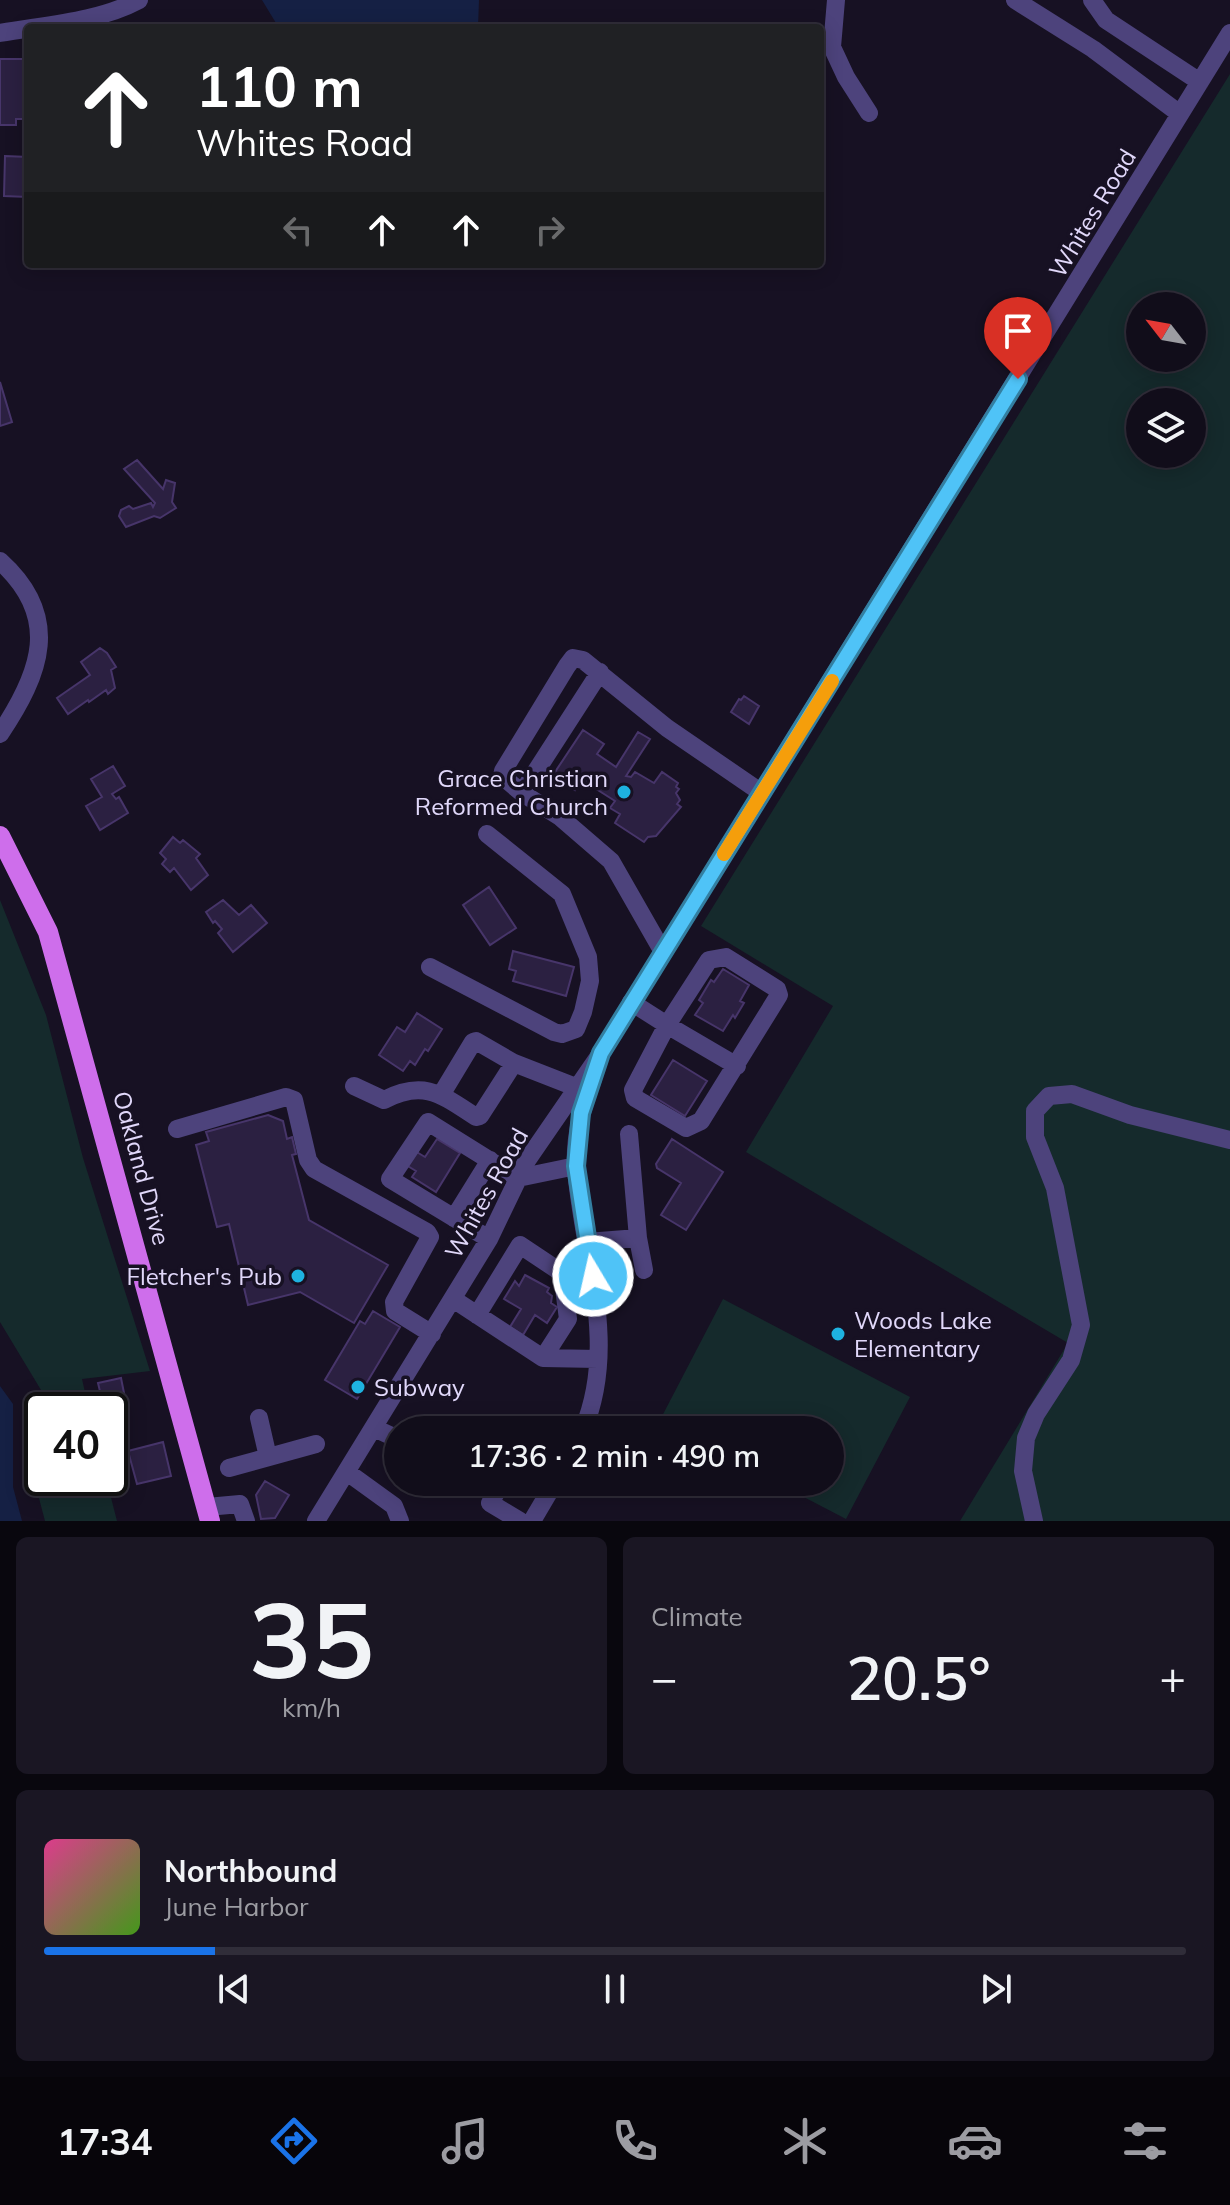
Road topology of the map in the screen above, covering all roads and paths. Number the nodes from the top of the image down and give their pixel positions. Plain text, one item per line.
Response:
1 (139, 0) edge
2 (836, 0) edge
3 (1015, 0) edge
4 (1092, 0) edge
5 (48, 24) edge
6 (24, 29) edge
7 (0, 33) edge
8 (1230, 33) edge
9 (1200, 82) junction
10 (869, 113) dead end
11 (1180, 114) junction
12 (0, 561) edge
13 (600, 672) junction
14 (0, 734) edge
15 (522, 793) junction
16 (762, 793) junction
17 (487, 834) dead end
18 (0, 836) edge
19 (663, 952) junction
20 (430, 967) dead end
21 (631, 1002) junction
22 (667, 1025) junction
23 (576, 1029) junction
24 (603, 1050) junction
25 (514, 1063) junction
26 (737, 1066) junction
27 (354, 1086) dead end
28 (578, 1088) junction
29 (441, 1095) junction
30 (177, 1129) dead end
31 (629, 1134) dead end
32 (1230, 1140) edge
33 (490, 1160) junction
34 (576, 1166) junction
35 (518, 1178) junction
36 (454, 1218) junction
37 (638, 1238) junction
38 (489, 1239) junction
39 (587, 1242) junction
40 (644, 1270) dead end
41 (453, 1299) junction
42 (477, 1315) junction
43 (432, 1334) junction
44 (543, 1358) junction
45 (598, 1359) junction
46 (588, 1416) edge
47 (259, 1418) dead end
48 (374, 1428) junction
49 (384, 1433) edge
50 (316, 1444) dead end
51 (268, 1457) junction
52 (229, 1468) dead end
53 (347, 1472) junction
54 (494, 1496) edge
55 (547, 1496) edge
56 (208, 1514) edge
57 (246, 1521) edge
58 (316, 1521) edge
59 (400, 1521) edge
60 (520, 1521) edge
61 (532, 1521) edge
62 (1034, 1521) edge

1 - 5 street
2 - 10 street
3 - 11 street
4 - 9 street
6 - 7 street
8 - 9 street, Whites Road
9 - 11 street, Whites Road
11 - 16 street, Whites Road
12 - 14 street
13 - 15 street
13 - 15 street
13 - 16 street
15 - 19 street
16 - 19 street, Whites Road
17 - 23 street
18 - 56 main road, Oakland Drive
19 - 21 street, Whites Road
20 - 23 street
21 - 22 street
21 - 24 street, Whites Road
22 - 26 street
22 - 26 street
22 - 26 street
23 - 24 street
24 - 28 street, Whites Road
24 - 34 street
25 - 28 street
25 - 29 street
25 - 29 street
27 - 29 street
28 - 35 street, Whites Road
30 - 43 street
31 - 37 street
32 - 62 street
33 - 35 street
33 - 36 street
33 - 36 street
34 - 35 street
34 - 39 street
35 - 38 street, Whites Road
36 - 38 street
37 - 39 street
37 - 40 street
38 - 41 street, Whites Road
39 - 45 street
41 - 42 street
41 - 43 street, Whites Road
42 - 44 street
42 - 44 street
43 - 48 street, Whites Road
44 - 45 street
45 - 46 street
47 - 51 street
48 - 49 street
48 - 53 street, Whites Road
50 - 51 street
51 - 52 street
53 - 58 street, Whites Road
53 - 59 street
54 - 60 street
55 - 61 street
56 - 57 street

